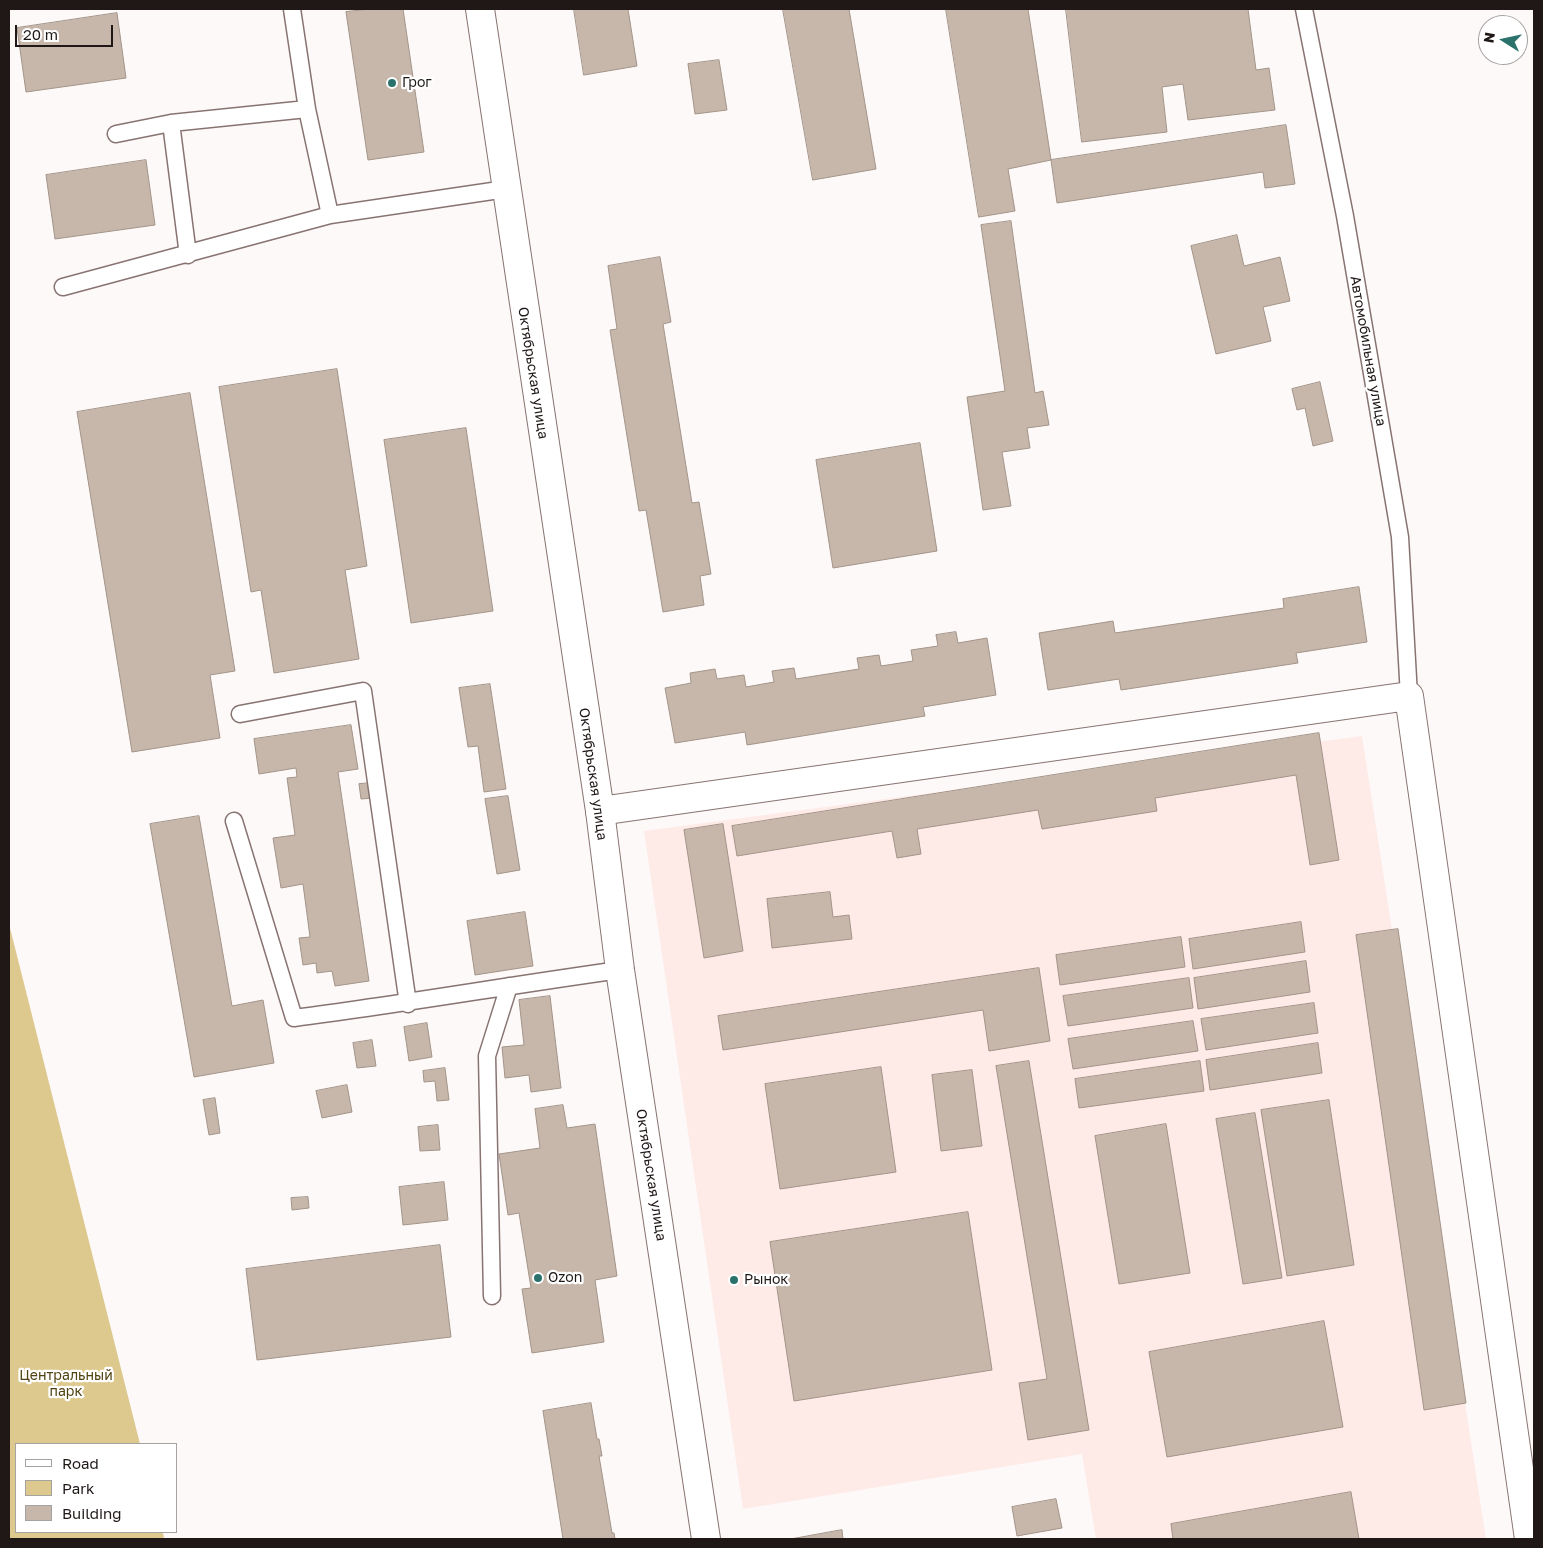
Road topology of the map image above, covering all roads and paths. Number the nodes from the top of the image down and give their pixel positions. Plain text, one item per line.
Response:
1 (292, 9) edge
2 (480, 9) edge
3 (1304, 9) edge
4 (307, 109) junction
5 (171, 124) junction
6 (116, 134) dead end
7 (506, 189) junction
8 (330, 215) junction
9 (188, 255) junction
10 (63, 287) dead end
11 (1409, 696) junction
12 (240, 714) dead end
13 (600, 811) junction
14 (234, 821) dead end
15 (620, 970) junction
16 (509, 986) junction
17 (408, 1004) junction
18 (492, 1296) dead end
19 (706, 1539) edge
20 (1529, 1539) edge

1 - 4 lane
2 - 7 street, Октябрьская улица
3 - 11 lane, Автомобильная улица
4 - 5 lane
4 - 8 lane
5 - 6 lane
5 - 9 lane
7 - 8 lane
7 - 13 street, Октябрьская улица
8 - 9 lane
9 - 10 lane
11 - 13 street
11 - 20 street
12 - 17 lane
13 - 15 street, Октябрьская улица
14 - 17 lane
15 - 16 lane
15 - 19 street, Октябрьская улица
16 - 17 lane
16 - 18 lane

